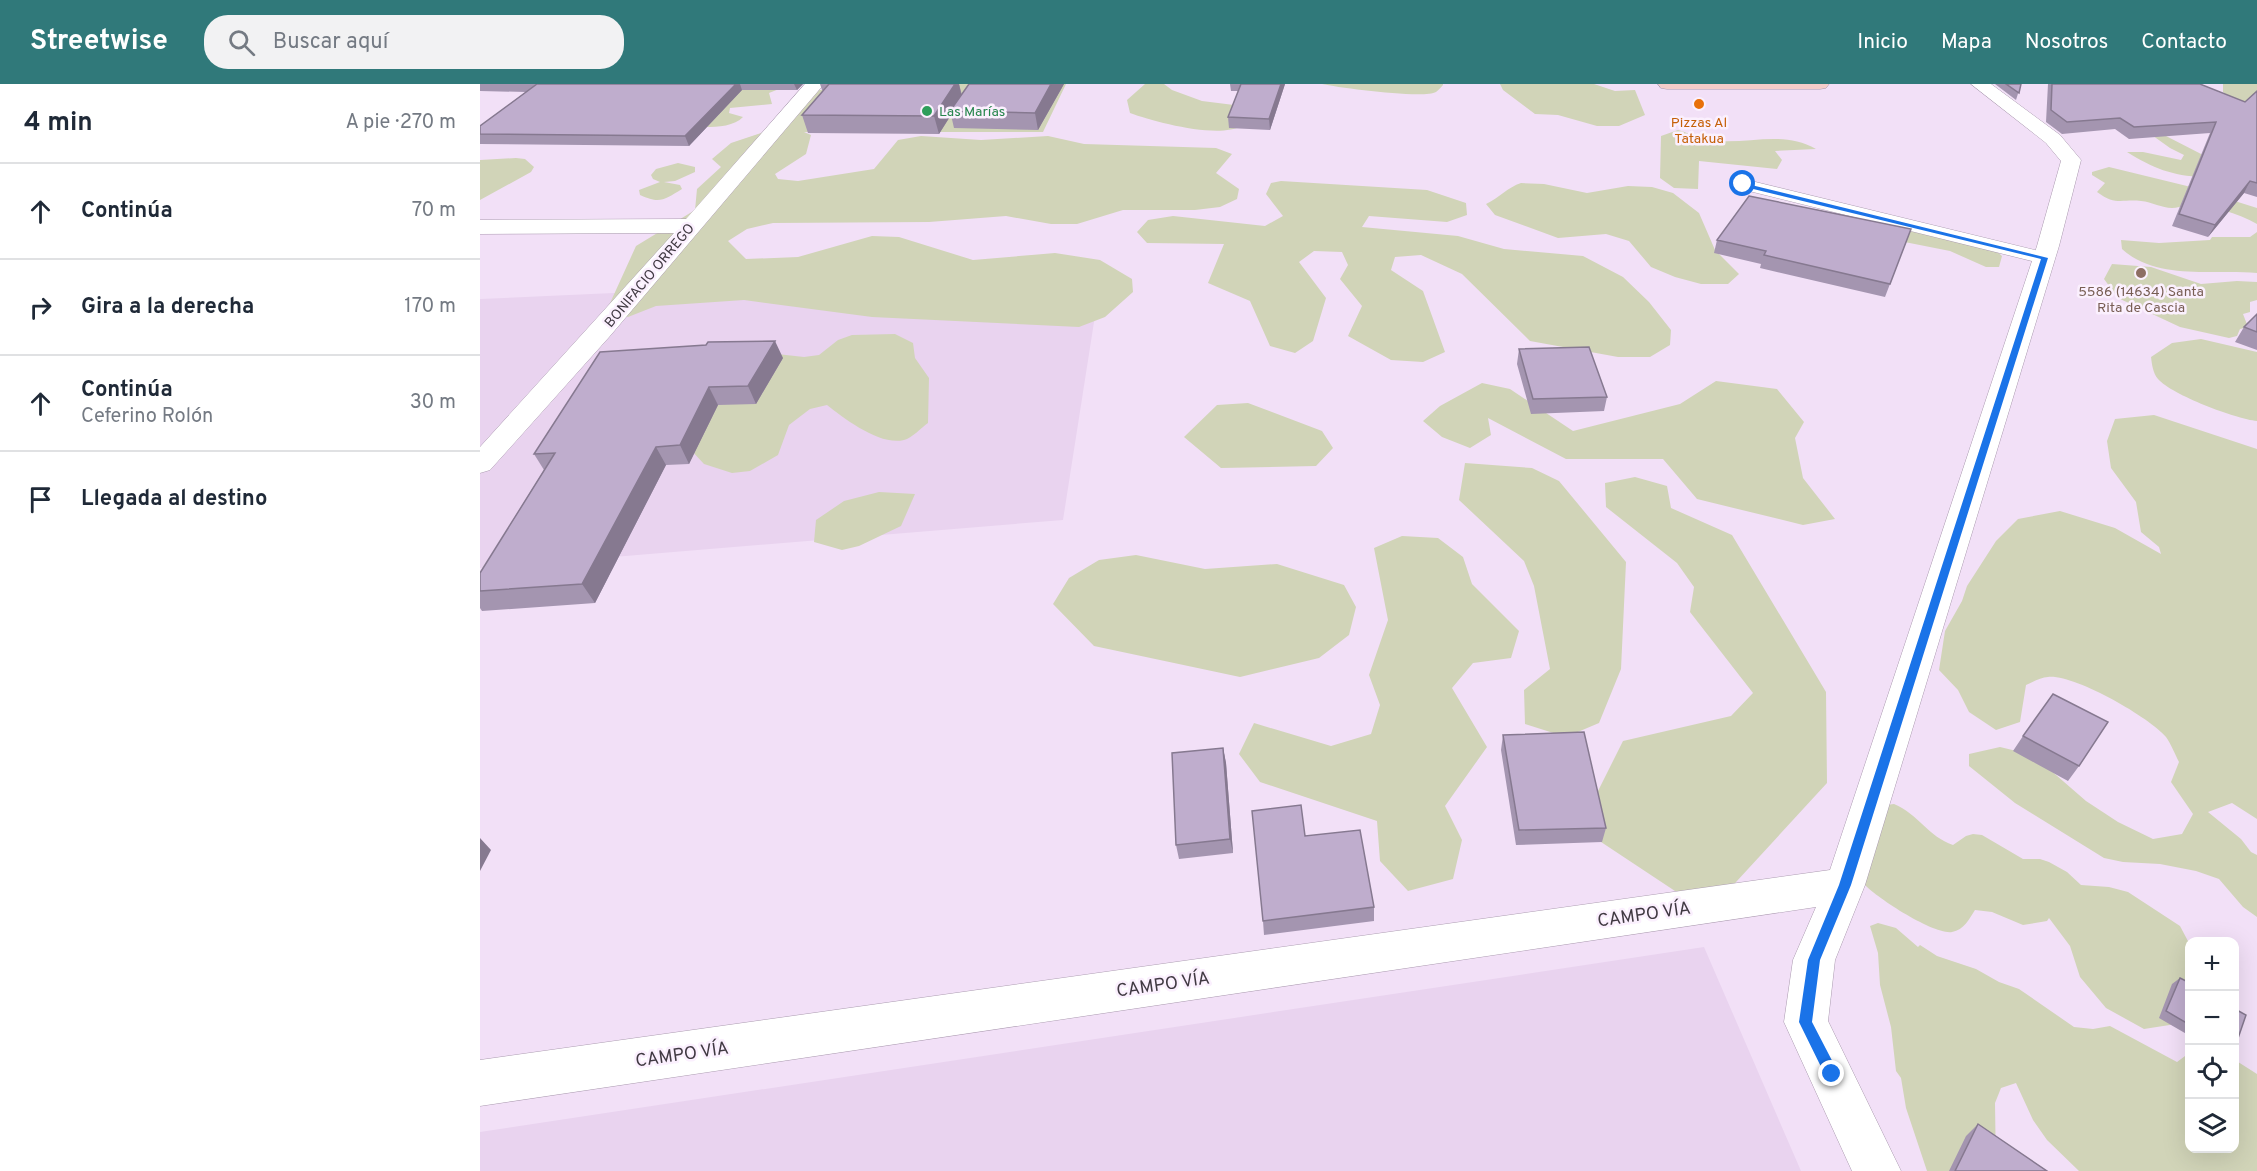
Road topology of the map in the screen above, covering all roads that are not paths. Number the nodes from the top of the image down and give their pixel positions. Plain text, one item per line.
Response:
1 (815, 84) edge
2 (1666, 84) edge
3 (1820, 84) edge
4 (1980, 84) edge
5 (1743, 184) dead end
6 (691, 226) junction
7 (480, 227) edge
8 (2044, 258) junction
9 (480, 464) edge
10 (1845, 885) junction
11 (480, 1083) edge
12 (1877, 1171) edge

1 - 6 street, BONIFACIO ORREGO
2 - 3 main road
4 - 8 street
5 - 8 lane
6 - 7 street
6 - 9 street, BONIFACIO ORREGO
8 - 10 street
10 - 11 street, CAMPO VÍA
10 - 12 street

